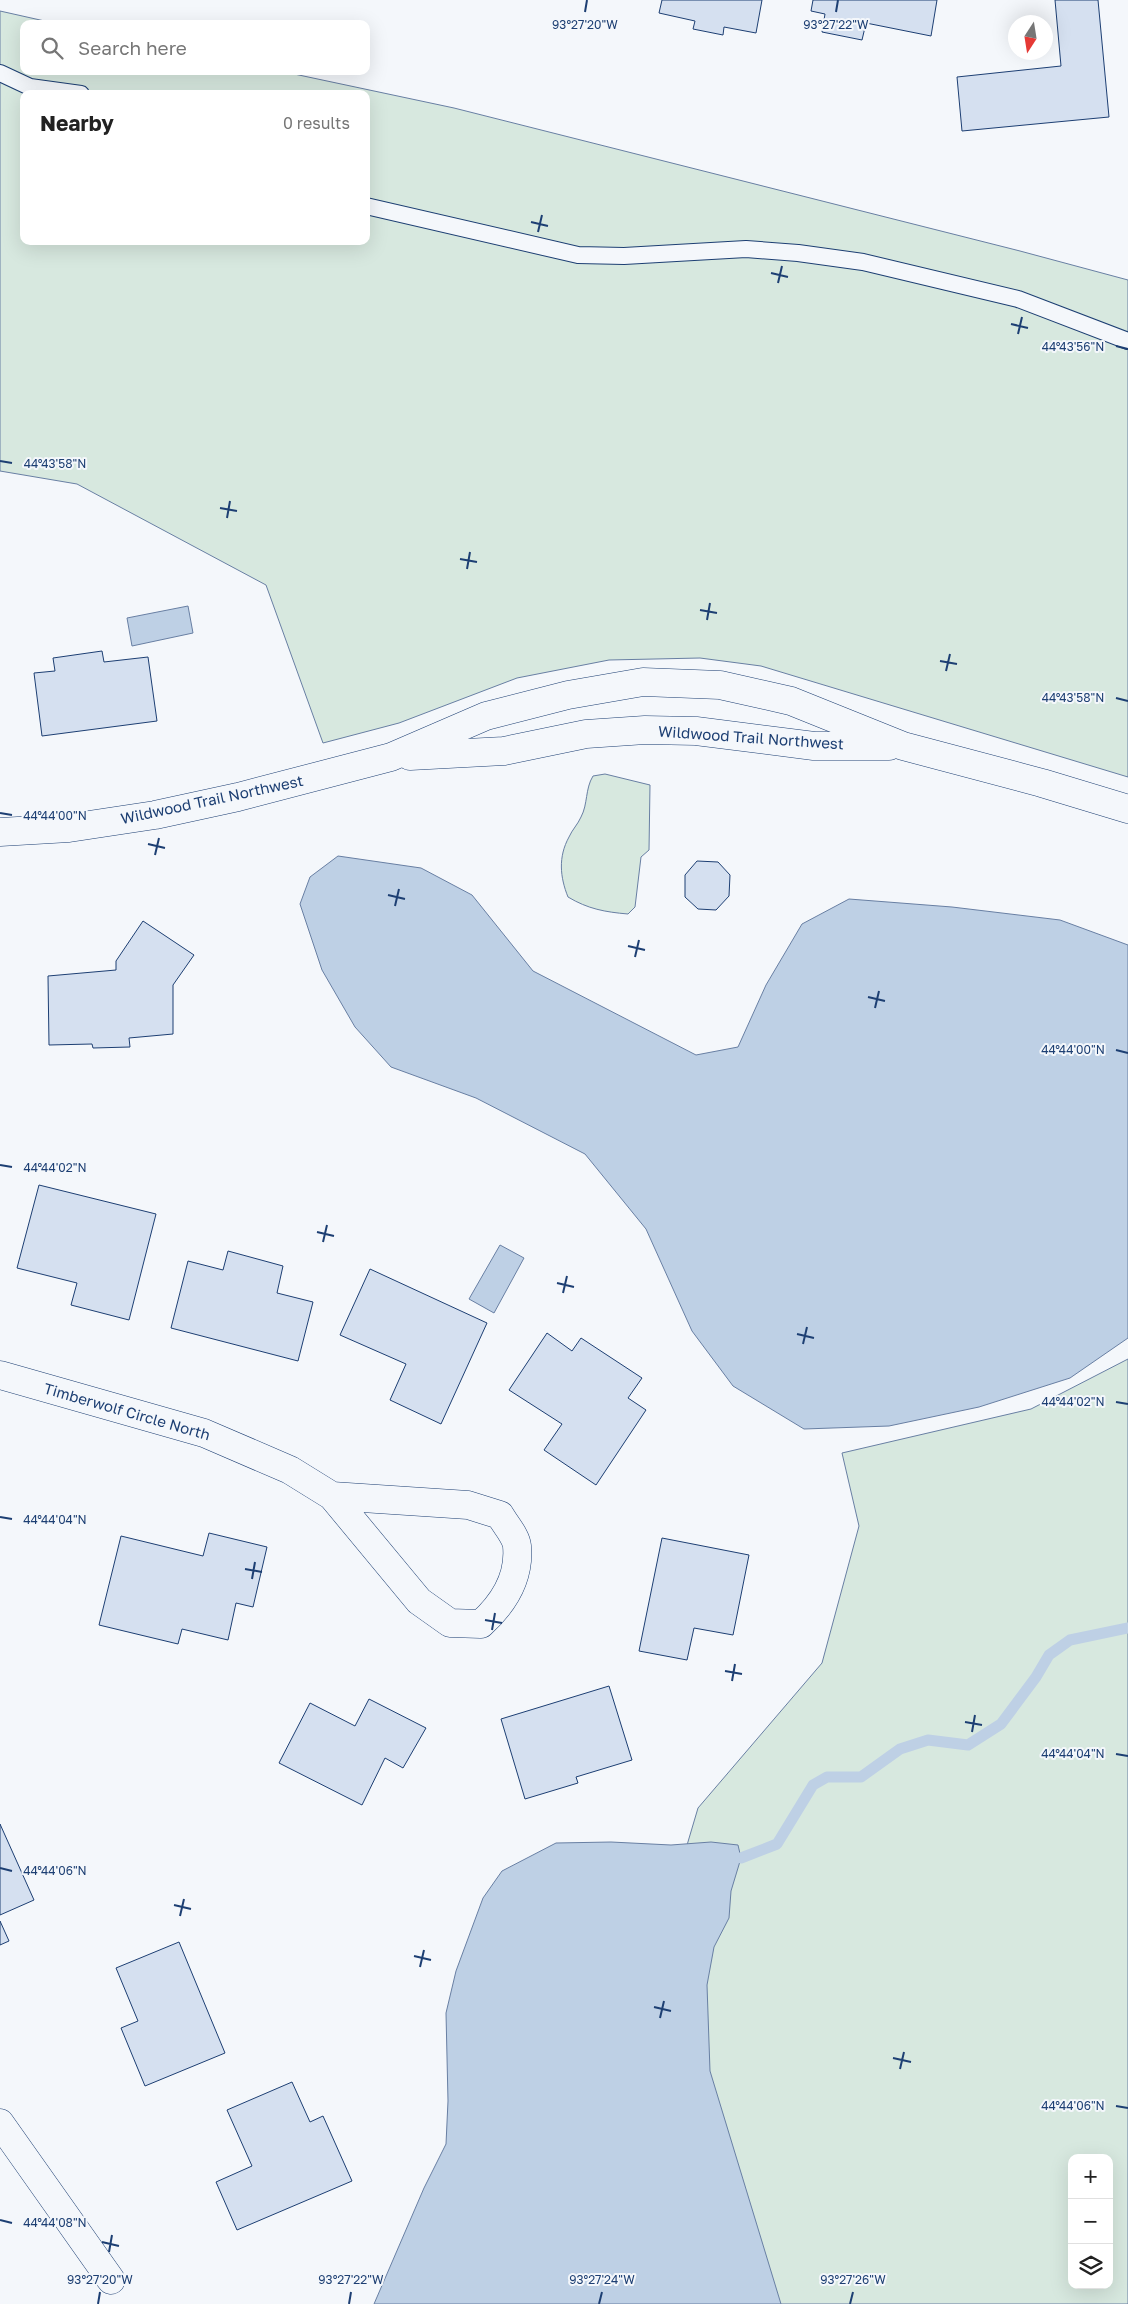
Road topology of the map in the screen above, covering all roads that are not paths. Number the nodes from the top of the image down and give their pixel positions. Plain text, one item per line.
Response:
1 (0, 73) edge
2 (52, 90) edge
3 (370, 207) edge
4 (1128, 341) edge
5 (903, 746) junction
6 (391, 757) junction
7 (1128, 809) edge
8 (0, 832) edge
9 (0, 1375) edge
10 (332, 1496) junction
11 (0, 2123) edge
12 (111, 2280) dead end

1 - 2 lane
3 - 4 lane
5 - 6 street, Wildwood Trail Northwest
5 - 6 street, Wildwood Trail Northwest
5 - 7 street, Wildwood Trail Northwest
6 - 8 street, Wildwood Trail Northwest
9 - 10 street, Timberwolf Circle North
10 - 10 street
11 - 12 street

